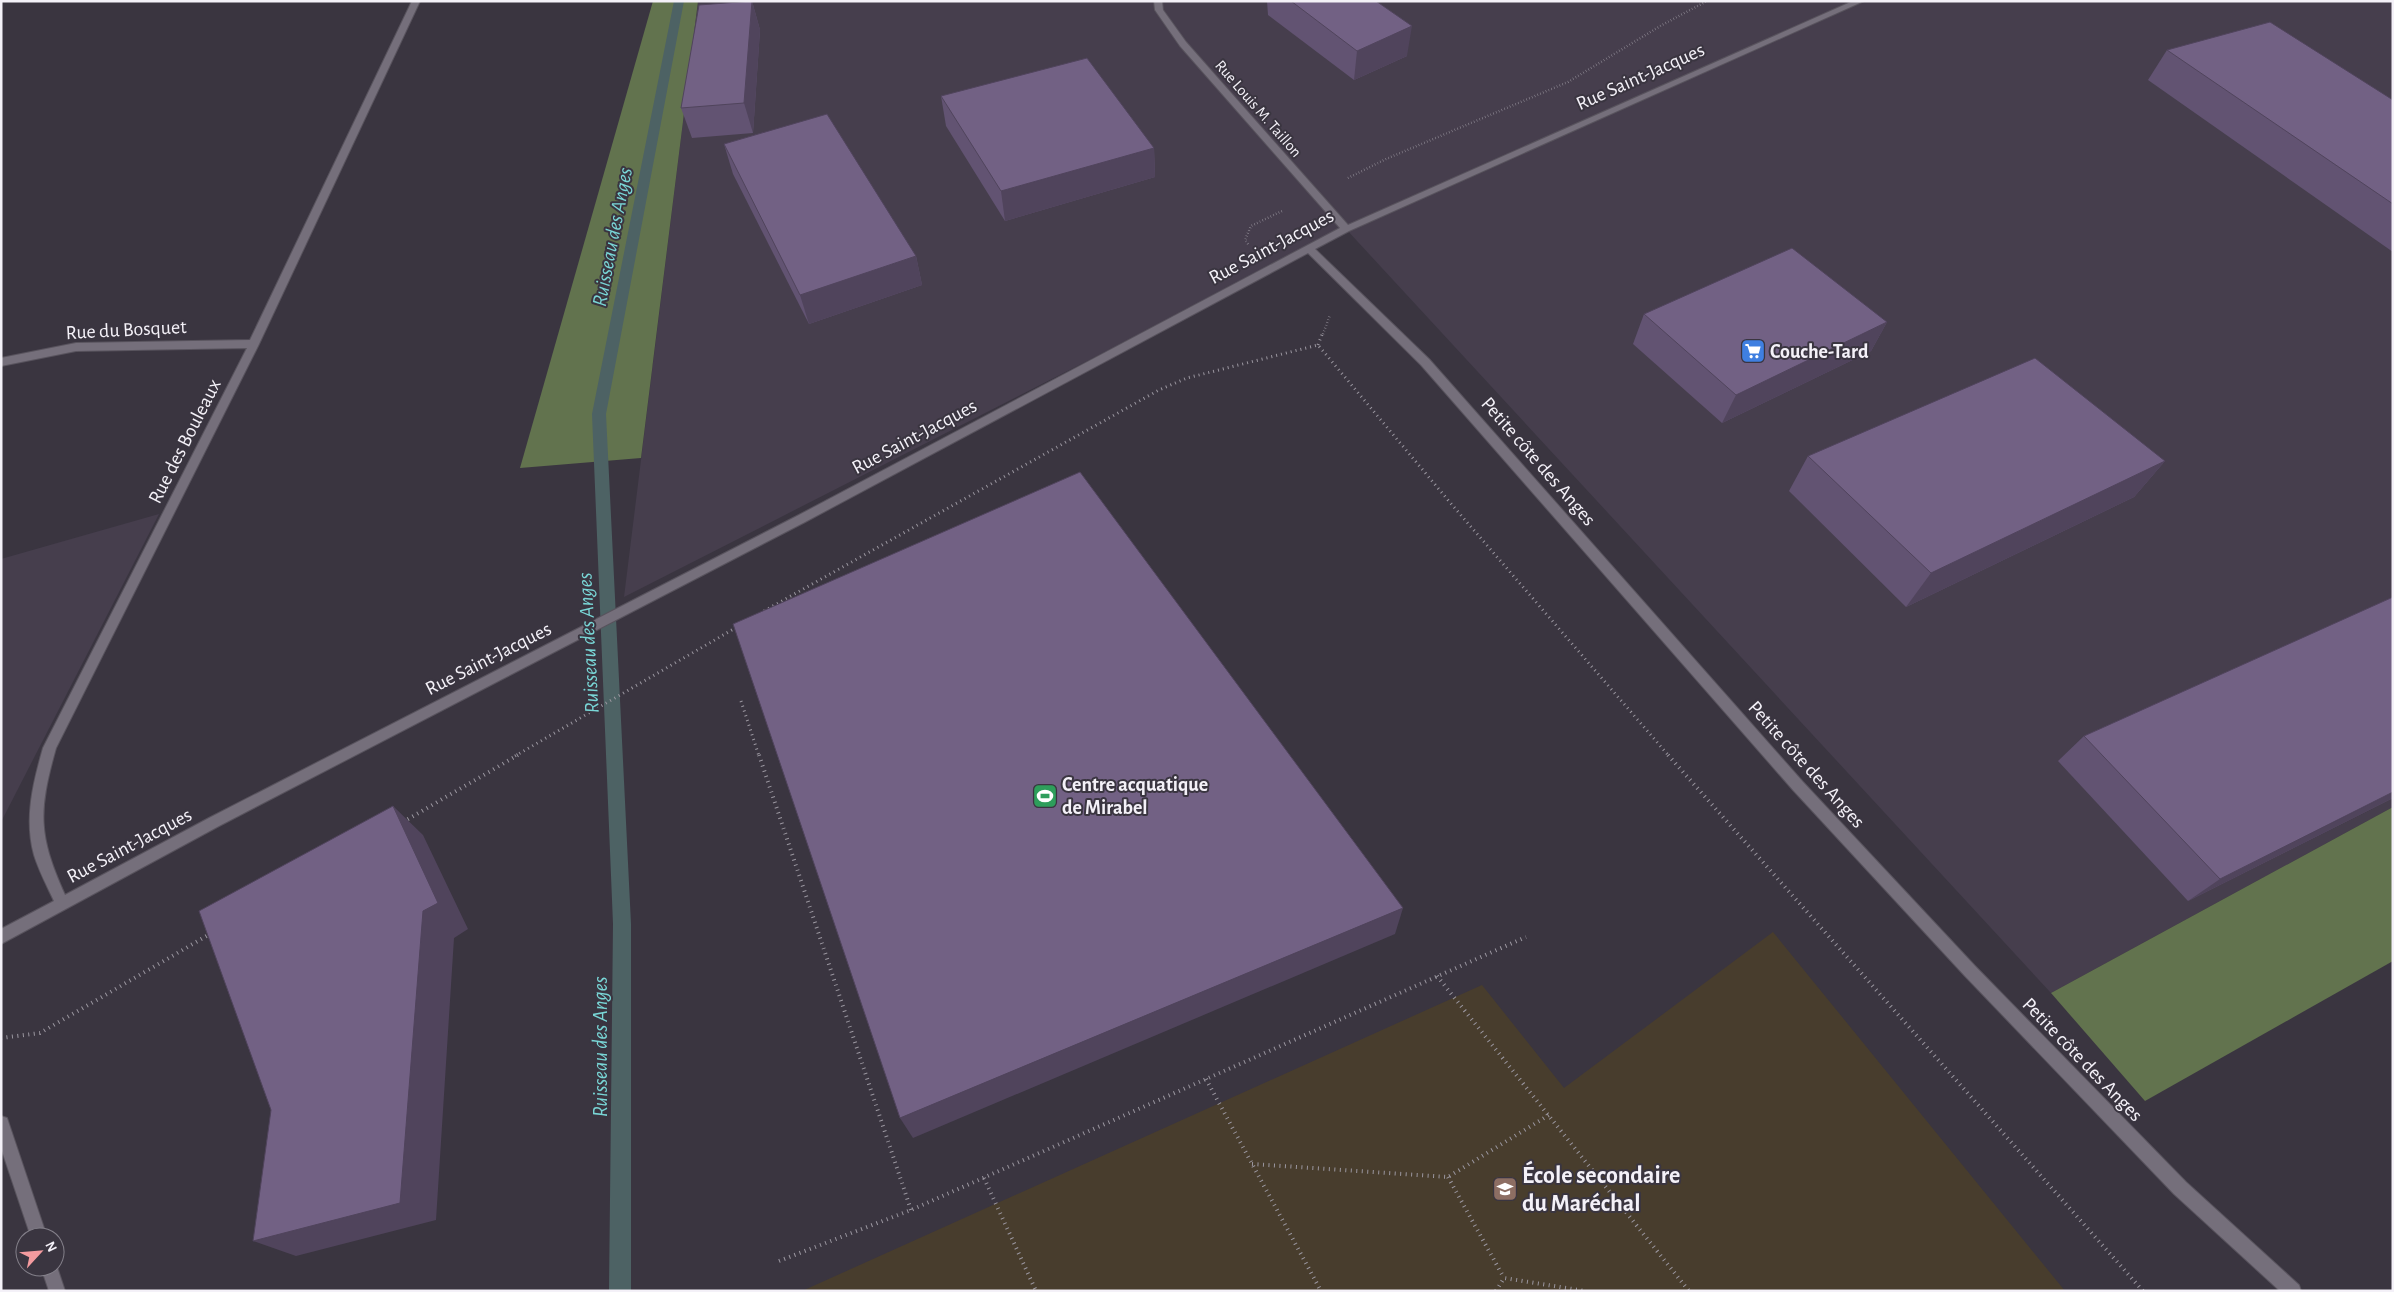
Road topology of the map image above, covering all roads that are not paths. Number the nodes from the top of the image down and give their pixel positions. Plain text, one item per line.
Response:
1 (416, 1) edge
2 (1158, 1) edge
3 (1860, 1) edge
4 (1346, 229) junction
5 (1308, 248) junction
6 (254, 344) junction
7 (1, 362) edge
8 (62, 904) junction
9 (1, 937) edge
10 (1, 1124) edge
11 (36, 1227) edge
12 (52, 1277) edge
13 (57, 1291) edge
14 (2293, 1291) edge

1 - 6 street, Rue des Bouleaux
2 - 4 street, Rue Louis M. Taillon
3 - 4 street, Rue Saint-Jacques
4 - 5 street, Rue Saint-Jacques
5 - 8 street, Rue Saint-Jacques
5 - 14 street, Petite côte des Anges
6 - 7 street, Rue du Bosquet
6 - 8 street, Rue des Bouleaux
8 - 9 street, Rue Saint-Jacques
10 - 11 street
12 - 13 street

